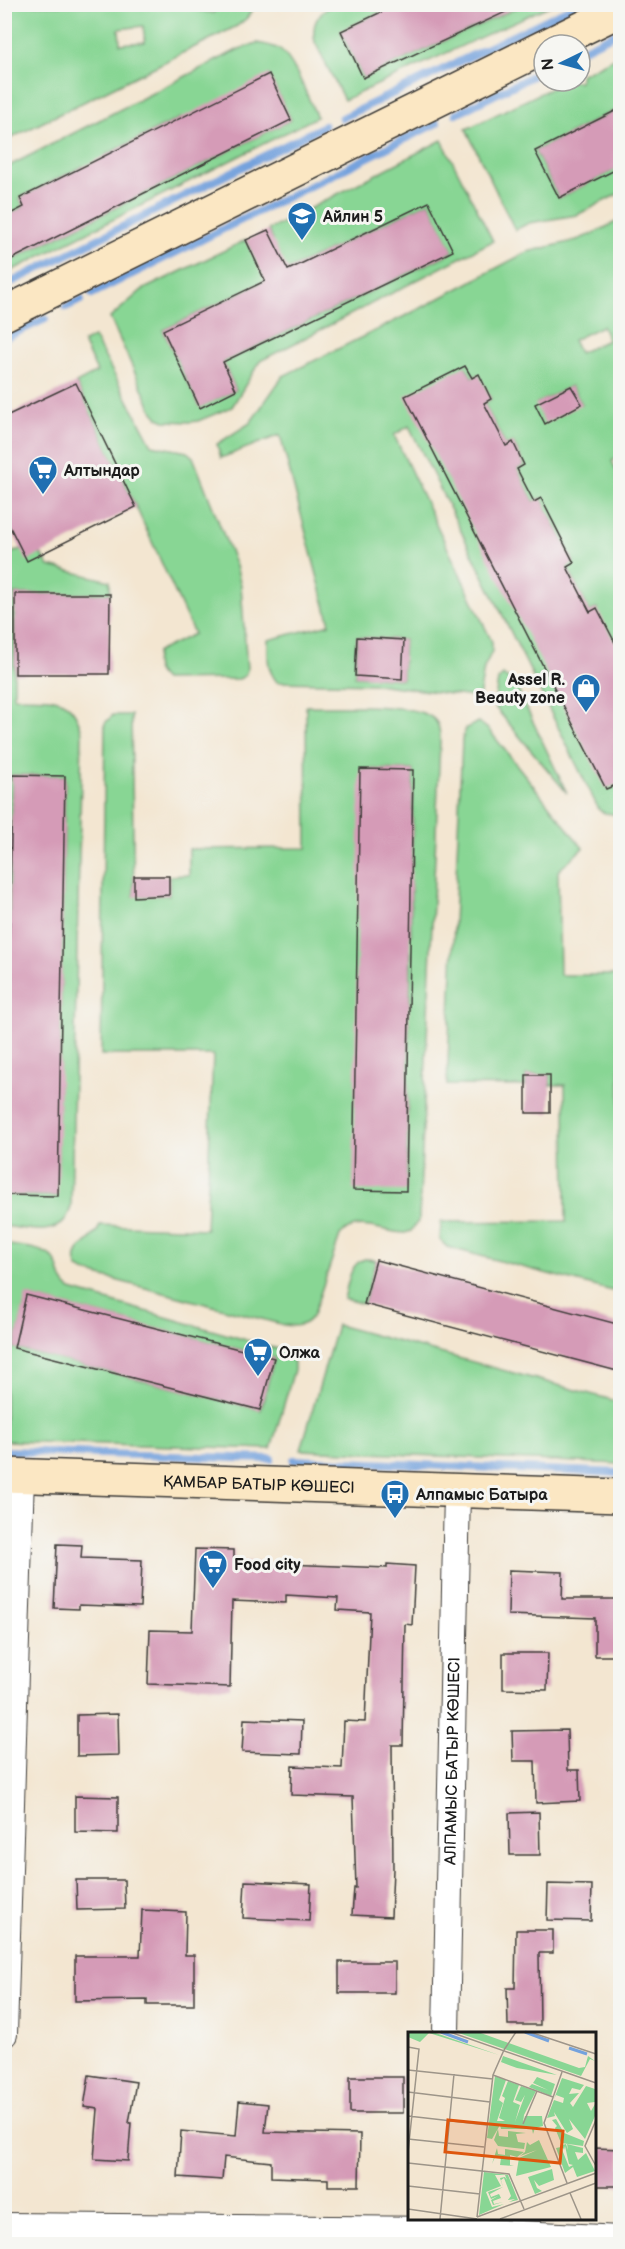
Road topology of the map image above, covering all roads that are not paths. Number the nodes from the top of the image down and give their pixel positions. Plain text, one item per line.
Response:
1 (621, 10) edge
2 (573, 33) edge
3 (532, 53) edge
4 (4, 314) edge
5 (13, 1475) edge
6 (457, 1491) junction
7 (621, 1496) edge
8 (446, 2032) edge
9 (4, 2034) edge
10 (4, 2226) edge
11 (444, 2231) edge
12 (621, 2239) edge

1 - 2 street
3 - 4 street
5 - 6 street, ҚАМБАР БАТЫР КӨШЕСІ
5 - 9 street
6 - 7 street, ҚАМБАР БАТЫР КӨШЕСІ
6 - 8 street, АЛПАМЫС БАТЫР КӨШЕСІ
10 - 11 street
11 - 12 street

